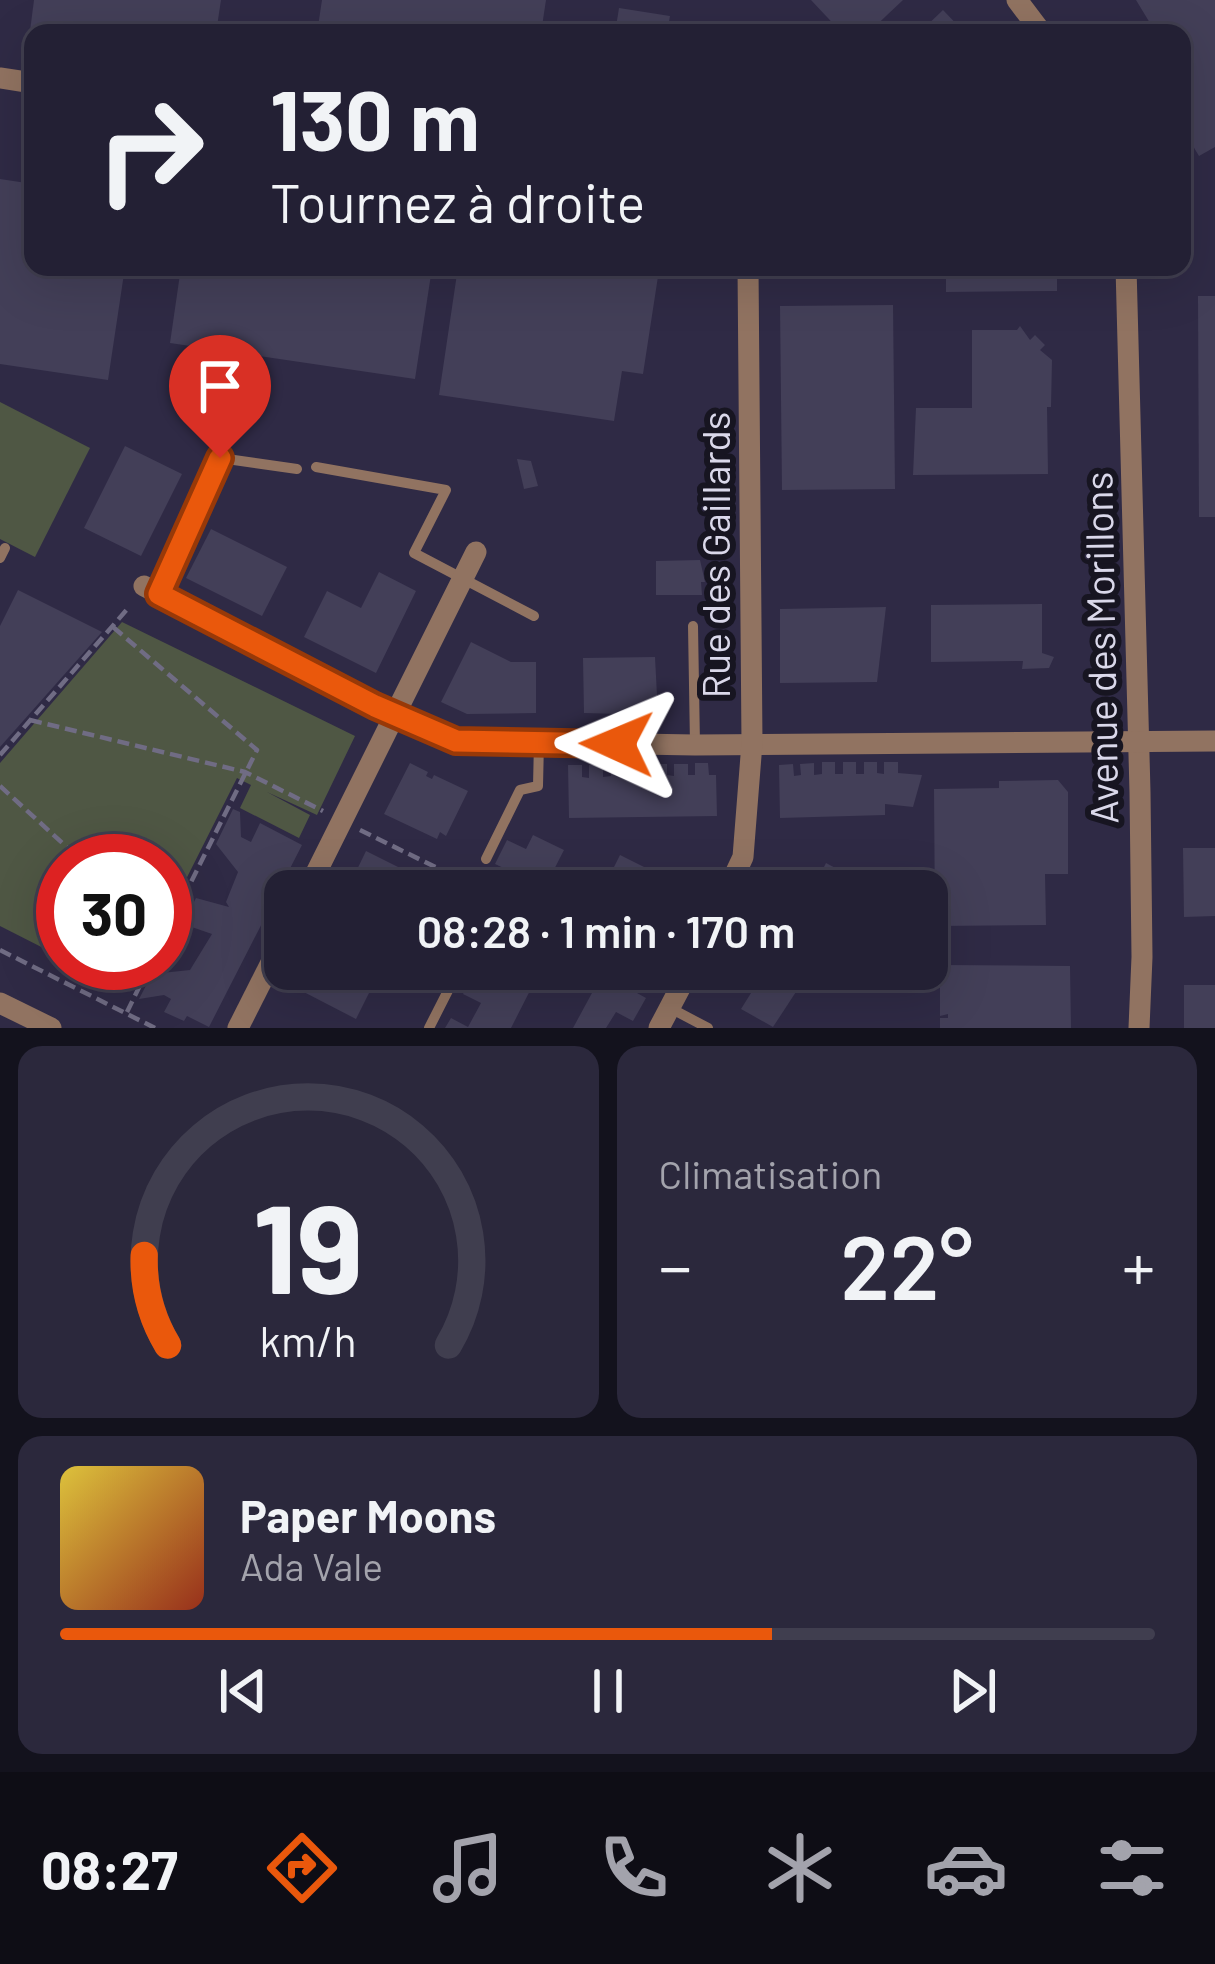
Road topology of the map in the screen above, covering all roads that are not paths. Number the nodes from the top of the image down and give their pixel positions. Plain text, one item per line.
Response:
1 (1017, 0) edge
2 (1035, 24) edge
3 (748, 276) edge
4 (1126, 276) edge
5 (316, 467) dead end
6 (298, 470) dead end
7 (476, 552) dead end
8 (462, 580) junction
9 (151, 590) joint
10 (534, 616) dead end
11 (693, 626) dead end
12 (396, 715) junction
13 (1139, 741) junction
14 (1215, 741) edge
15 (539, 742) junction
16 (752, 743) junction
17 (695, 745) junction
18 (487, 859) dead end
19 (318, 870) edge
20 (736, 870) edge
21 (264, 977) edge
22 (449, 990) edge
23 (679, 990) edge
24 (0, 1003) edge
25 (664, 1018) edge
26 (51, 1028) edge
27 (238, 1028) edge
28 (430, 1028) edge
29 (708, 1028) edge
30 (1139, 1028) edge

1 - 2 street
3 - 16 street, Rue des Gaillards
4 - 13 street, Avenue des Morillons
5 - 8 lane
6 - 9 lane
7 - 8 street
8 - 10 lane
8 - 12 street
9 - 12 street
11 - 17 lane
12 - 15 street
12 - 19 street
13 - 14 street, Rue des Gaillards
13 - 16 street, Rue des Gaillards
13 - 30 street, Avenue des Morillons
15 - 17 street
15 - 18 lane
16 - 17 street
16 - 20 street
21 - 27 street
22 - 28 lane
23 - 25 street
24 - 26 street
25 - 29 lane

